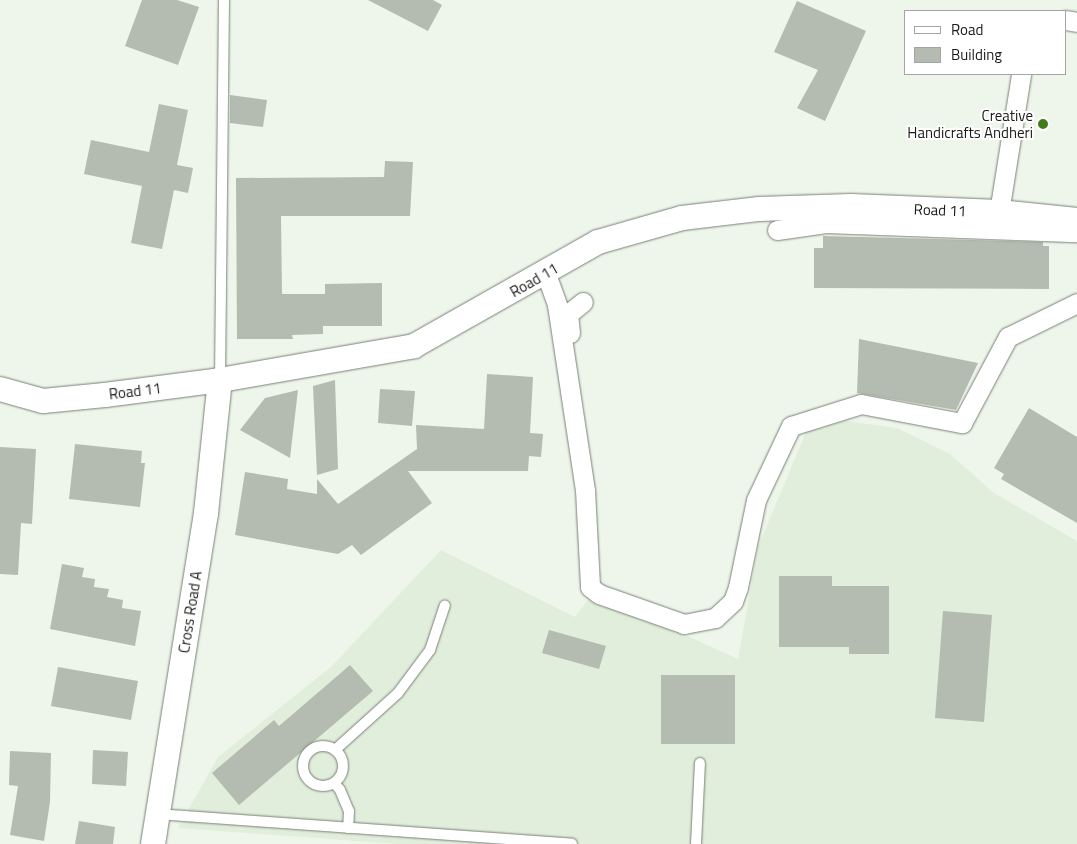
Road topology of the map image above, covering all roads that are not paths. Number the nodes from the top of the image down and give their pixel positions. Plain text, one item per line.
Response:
1 (224, 0) edge
2 (1020, 75) edge
3 (1000, 212) junction
4 (1077, 220) edge
5 (776, 230) dead end
6 (1077, 232) edge
7 (546, 274) junction
8 (583, 302) dead end
9 (1077, 303) edge
10 (220, 380) junction
11 (0, 389) edge
12 (585, 493) junction
13 (445, 604) dead end
14 (335, 750) junction
15 (700, 762) dead end
16 (334, 783) junction
17 (158, 814) junction
18 (348, 828) junction
19 (153, 844) edge
20 (572, 844) edge
21 (696, 844) edge

1 - 10 lane
2 - 3 street
3 - 4 street, Road 11
3 - 7 street, Road 11
5 - 6 street
7 - 10 street, Road 11
7 - 12 street
8 - 12 street
9 - 12 street
10 - 11 street, Road 11
10 - 17 street, Cross Road A
13 - 14 lane
14 - 16 lane
14 - 16 lane
15 - 21 lane
16 - 18 lane
17 - 18 lane
17 - 19 street, Cross Road A
18 - 20 lane

